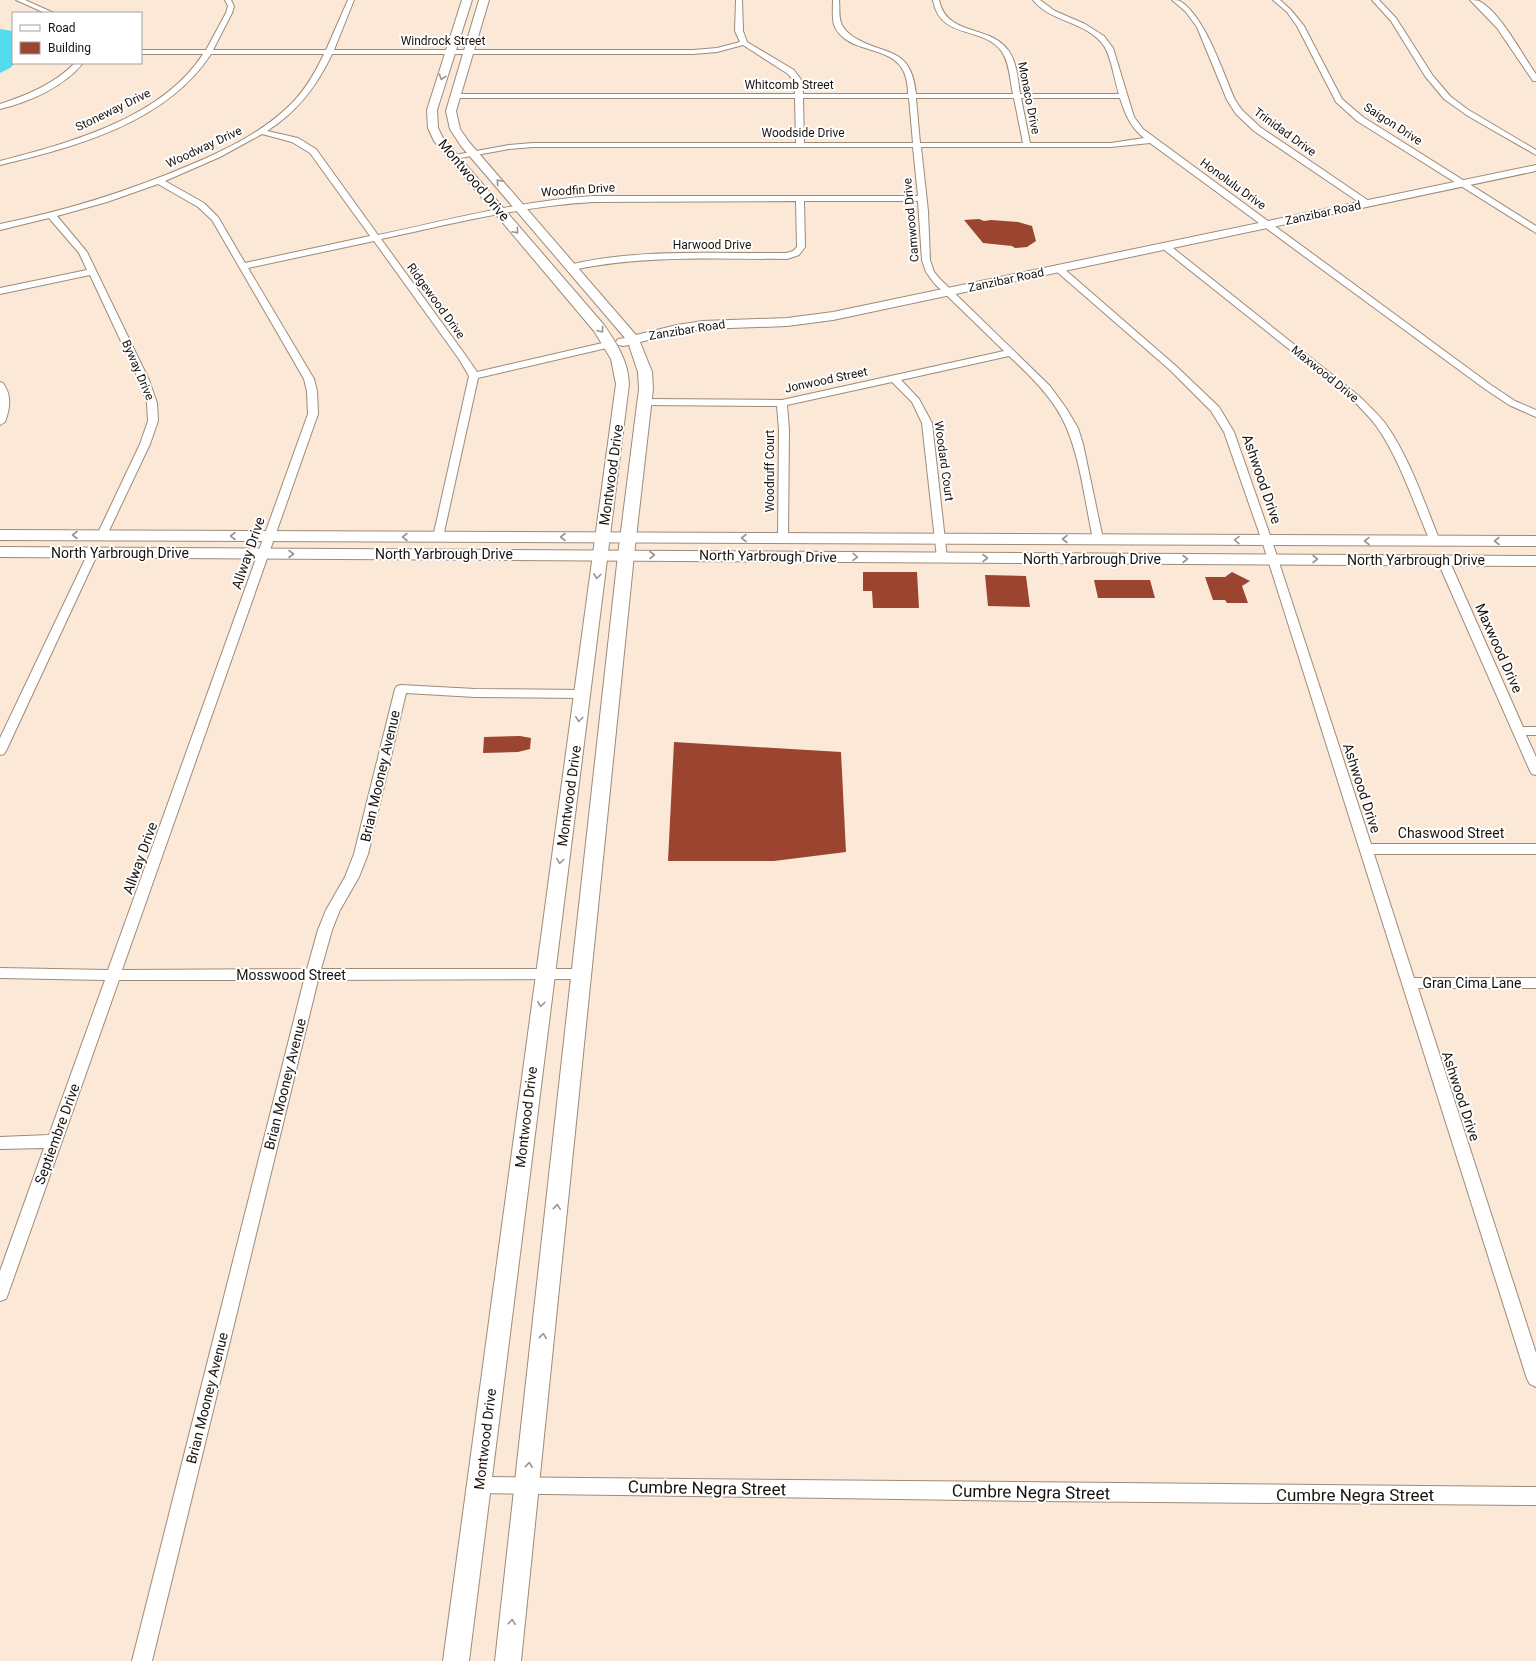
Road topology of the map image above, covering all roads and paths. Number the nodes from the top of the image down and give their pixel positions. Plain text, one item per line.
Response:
1 (19, 0) edge
2 (228, 0) edge
3 (351, 0) edge
4 (467, 0) edge
5 (484, 0) edge
6 (740, 0) edge
7 (836, 0) edge
8 (936, 0) edge
9 (1036, 0) edge
10 (1175, 0) edge
11 (1276, 0) edge
12 (1374, 0) edge
13 (1473, 0) edge
14 (49, 12) edge
15 (462, 14) junction
16 (480, 14) junction
17 (744, 43) junction
18 (142, 52) edge
19 (208, 52) junction
20 (328, 52) junction
21 (450, 52) junction
22 (468, 52) junction
23 (78, 64) edge
24 (1536, 79) edge
25 (455, 96) junction
26 (1017, 96) junction
27 (1122, 96) junction
28 (800, 97) junction
29 (912, 97) junction
30 (0, 106) edge
31 (262, 132) junction
32 (1151, 140) junction
33 (800, 145) junction
34 (917, 145) junction
35 (1027, 145) junction
36 (474, 153) junction
37 (1536, 153) edge
38 (455, 157) junction
39 (0, 163) edge
40 (1536, 168) edge
41 (159, 181) junction
42 (1463, 184) junction
43 (800, 198) junction
44 (921, 198) junction
45 (1366, 203) junction
46 (520, 207) junction
47 (499, 211) junction
48 (51, 215) junction
49 (1268, 225) junction
50 (0, 227) edge
51 (1536, 230) edge
52 (376, 238) junction
53 (1165, 246) junction
54 (244, 266) junction
55 (572, 267) junction
56 (1059, 269) junction
57 (92, 272) junction
58 (0, 291) edge
59 (950, 293) junction
60 (633, 339) junction
61 (611, 344) junction
62 (1010, 353) junction
63 (474, 376) junction
64 (895, 379) junction
65 (0, 385) edge
66 (645, 402) junction
67 (782, 403) junction
68 (1536, 414) edge
69 (0, 422) edge
70 (0, 534) edge
71 (102, 535) junction
72 (269, 536) junction
73 (438, 537) junction
74 (783, 538) junction
75 (940, 539) junction
76 (1098, 539) junction
77 (1267, 541) junction
78 (1435, 541) junction
79 (1536, 542) edge
80 (601, 546) junction
81 (627, 546) junction
82 (0, 552) edge
83 (93, 554) junction
84 (264, 554) junction
85 (942, 558) junction
86 (1273, 559) junction
87 (1443, 560) junction
88 (1536, 561) edge
89 (582, 694) junction
90 (1518, 731) junction
91 (1536, 731) edge
92 (0, 751) edge
93 (1536, 771) edge
94 (1365, 849) junction
95 (1536, 849) edge
96 (0, 973) edge
97 (545, 974) junction
98 (582, 974) junction
99 (114, 975) junction
100 (312, 975) junction
101 (1409, 983) junction
102 (1536, 984) edge
103 (54, 1141) junction
104 (0, 1143) edge
105 (0, 1294) edge
106 (1536, 1379) edge
107 (479, 1485) junction
108 (527, 1486) junction
109 (1536, 1496) edge
110 (142, 1661) edge
111 (456, 1661) edge
112 (508, 1661) edge

1 - 14 street
2 - 19 street, Stoneway Drive
3 - 20 street, Woodway Drive
4 - 15 main road, Montwood Drive
5 - 16 main road, Montwood Drive
6 - 17 street
7 - 29 street, Camwood Drive
8 - 26 street, Monaco Drive
9 - 27 street, Honolulu Drive
10 - 45 street, Trinidad Drive
11 - 42 street, Saigon Drive
12 - 37 street
13 - 24 street
15 - 16 main road
15 - 21 main road, Montwood Drive
16 - 22 main road, Montwood Drive
17 - 22 street, Windrock Street
17 - 28 street
18 - 19 street, Windrock Street
19 - 20 street, Windrock Street
19 - 39 street, Stoneway Drive
20 - 21 street, Windrock Street
20 - 31 street, Woodway Drive
21 - 22 street, Windrock Street
21 -> 38 main road, Montwood Drive
22 - 25 main road, Montwood Drive
23 - 30 street
25 - 28 street, Whitcomb Street
25 - 36 main road, Montwood Drive
26 - 27 street, Whitcomb Street
26 - 29 street, Whitcomb Street
26 - 35 street, Monaco Drive
27 - 32 street, Honolulu Drive
28 - 29 street, Whitcomb Street
28 - 33 street
29 - 34 street, Camwood Drive
31 - 41 street, Woodway Drive
31 - 52 street, Ridgewood Drive
32 - 35 street, Woodside Drive
32 - 49 street, Honolulu Drive
33 - 34 street, Woodside Drive
33 - 36 street, Woodside Drive
34 - 35 street, Woodside Drive
34 - 44 street, Camwood Drive
36 - 38 street, Woodside Drive
46 -> 36 main road, Montwood Drive
38 - 47 main road, Montwood Drive
40 - 42 main road, Zanzibar Road
41 - 48 street, Woodway Drive
41 - 54 street, Allway Drive
42 - 45 main road, Zanzibar Road
42 - 51 street, Saigon Drive
43 - 44 street, Woodfin Drive
43 - 46 street, Woodfin Drive
43 - 55 street, Harwood Drive
44 - 59 street, Camwood Drive
45 - 49 main road, Zanzibar Road
46 - 47 street, Woodfin Drive
46 - 55 main road, Montwood Drive
47 - 52 street, Woodfin Drive
47 -> 61 main road, Montwood Drive
48 - 50 street, Woodway Drive
48 - 57 street, Byway Drive
49 - 53 main road, Zanzibar Road
49 - 68 street, Honolulu Drive
52 - 54 street, Woodfin Drive
52 - 63 street, Ridgewood Drive
53 - 56 main road, Zanzibar Road
53 - 78 street, Maxwood Drive
54 - 72 street, Allway Drive
55 - 60 main road, Montwood Drive
56 - 59 main road, Zanzibar Road
56 - 77 street, Ashwood Drive
57 - 58 street
57 - 71 street, Byway Drive
59 - 60 main road, Zanzibar Road
59 - 62 street, Camwood Drive
60 - 61 main road, Zanzibar Road
60 - 66 main road, Montwood Drive
61 - 63 street, Zanzibar Road
61 - 80 main road, Montwood Drive
62 - 64 street, Jonwood Street
62 - 76 street, Camwood Drive
63 - 73 street
64 - 67 street, Jonwood Street
64 - 75 street, Woodard Court
65 - 69 street
66 - 67 street, Jonwood Street
66 - 81 main road, Montwood Drive
67 - 74 street, Woodruff Court
71 -> 70 main road, North Yarbrough Drive
72 -> 71 main road, North Yarbrough Drive
73 -> 72 main road, North Yarbrough Drive
72 - 84 street, Allway Drive
80 -> 73 main road, North Yarbrough Drive
74 - 75 main road, North Yarbrough Drive
74 -> 81 main road, North Yarbrough Drive
76 -> 75 main road, North Yarbrough Drive
75 - 85 street, Woodard Court
77 -> 76 main road, North Yarbrough Drive
78 -> 77 main road, North Yarbrough Drive
77 - 86 street, Ashwood Drive
79 -> 78 main road, North Yarbrough Drive
80 - 81 main road, North Yarbrough Drive
84 -> 80 main road, North Yarbrough Drive
80 -> 89 main road, Montwood Drive
81 -> 85 main road, North Yarbrough Drive
81 - 98 main road, Montwood Drive
82 - 83 main road, North Yarbrough Drive
83 - 84 main road, North Yarbrough Drive
83 - 92 street
84 - 99 street, Allway Drive
85 -> 86 main road, North Yarbrough Drive
86 -> 87 main road, North Yarbrough Drive
86 - 94 street, Ashwood Drive
87 - 88 main road, North Yarbrough Drive
87 - 90 street, Maxwood Drive
89 -> 97 main road, Montwood Drive
89 - 100 street, Brian Mooney Avenue
90 - 91 street
90 - 93 street, Maxwood Drive
94 - 95 street, Chaswood Street
94 - 101 street, Ashwood Drive
96 - 99 street, Mosswood Street
97 - 98 street, Mosswood Street
97 - 100 street, Mosswood Street
97 -> 107 main road, Montwood Drive
108 -> 98 main road, Montwood Drive
99 - 100 street, Mosswood Street
99 - 103 street, Septiembre Drive
100 - 110 street, Brian Mooney Avenue
101 - 102 street, Gran Cima Lane
101 - 106 street, Ashwood Drive
103 - 104 street
103 - 105 street, Septiembre Drive
107 - 108 street, Cumbre Negra Street
107 - 111 main road, Montwood Drive
108 - 109 street, Cumbre Negra Street
112 -> 108 main road, Montwood Drive

